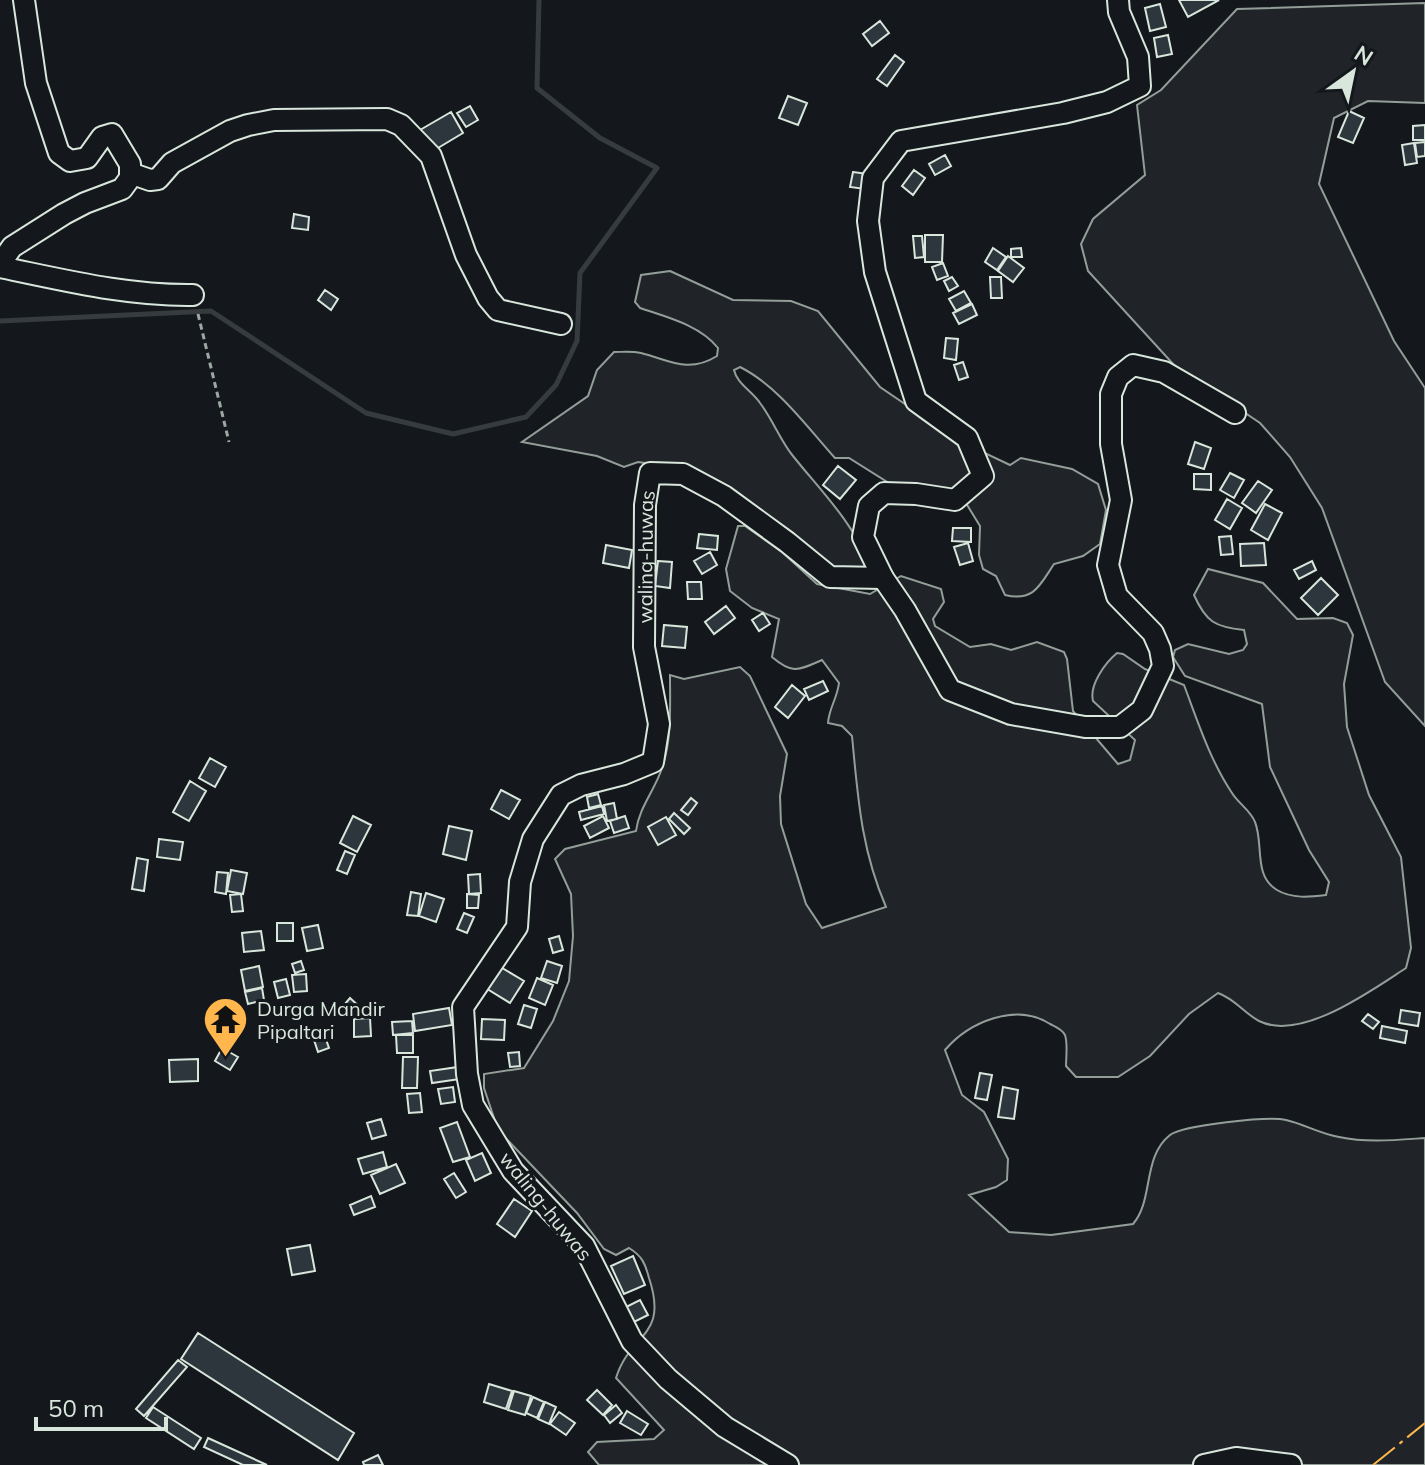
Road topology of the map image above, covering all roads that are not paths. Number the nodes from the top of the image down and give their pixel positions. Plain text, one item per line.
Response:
1 (24, 0) edge
2 (1118, 0) edge
3 (130, 173) junction
4 (0, 265) edge
5 (193, 295) road end
6 (561, 324) dead end
7 (1235, 413) dead end
8 (883, 578) junction
9 (788, 1465) edge
10 (1204, 1465) edge
11 (1291, 1465) edge

1 - 3 street
2 - 8 street
3 - 4 street
3 - 6 street
4 - 5 street
7 - 8 street
8 - 9 street, waling-huwas
10 - 11 street

